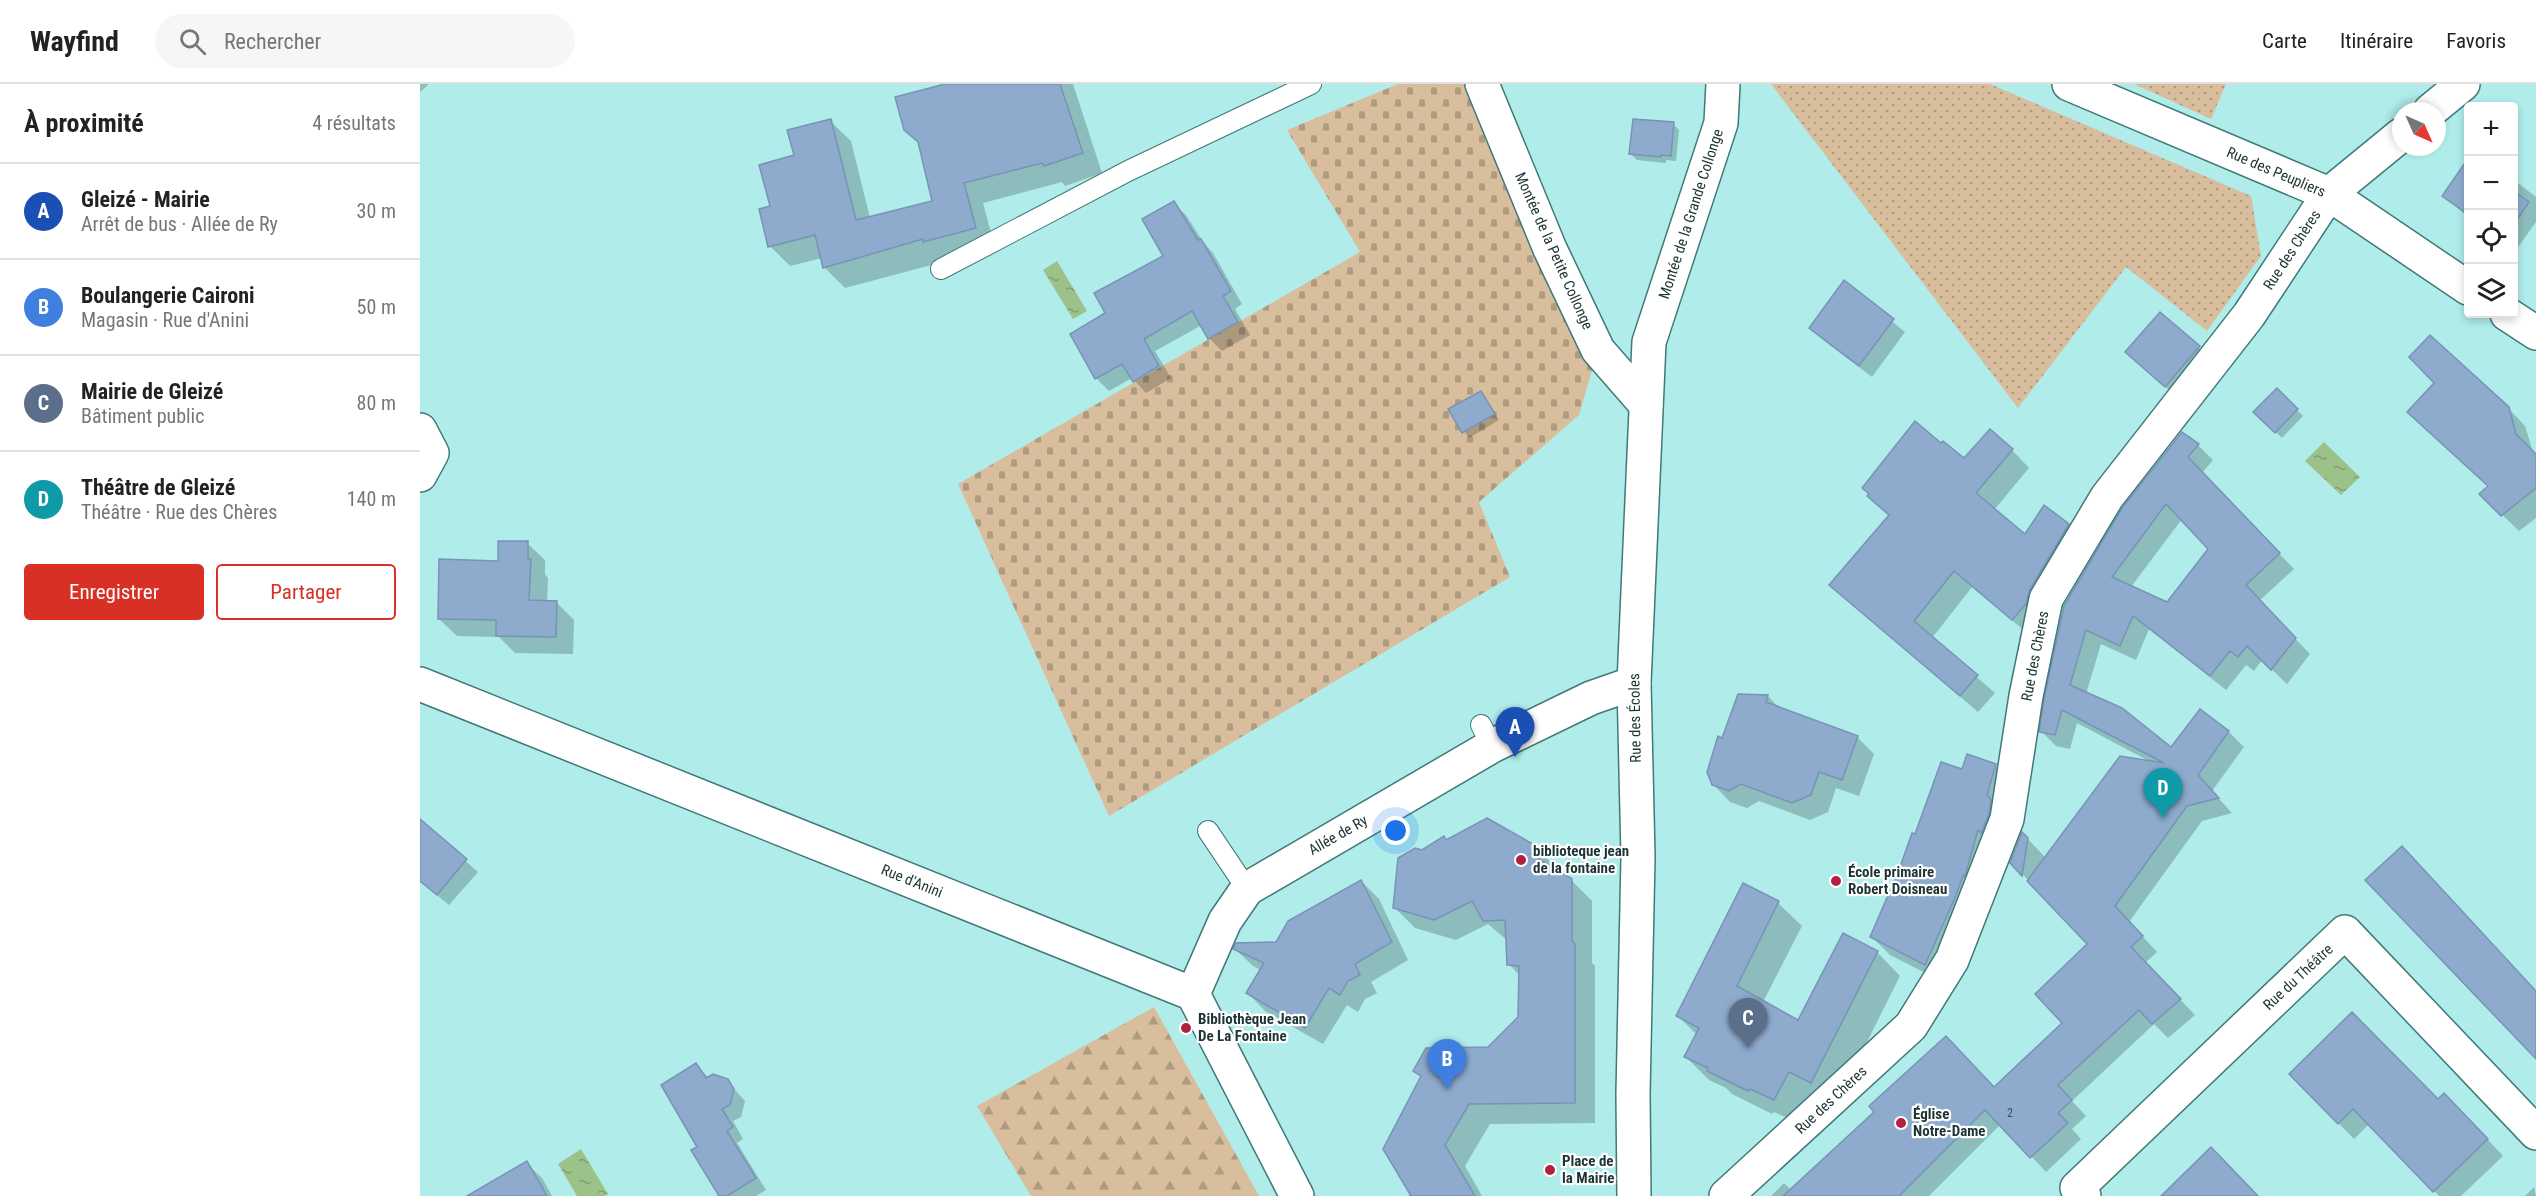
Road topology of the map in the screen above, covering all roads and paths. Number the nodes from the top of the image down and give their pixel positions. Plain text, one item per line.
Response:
1 (1311, 84) edge
2 (1482, 84) edge
3 (1724, 84) edge
4 (2069, 84) edge
5 (2463, 84) edge
6 (2441, 102) edge
7 (2392, 142) edge
8 (2329, 194) junction
9 (941, 269) dead end
10 (2464, 285) edge
11 (2513, 318) edge
12 (2536, 333) edge
13 (1649, 342) joint
14 (1646, 405) junction
15 (420, 430) edge
16 (420, 476) edge
17 (1634, 683) junction
18 (420, 684) edge
19 (1208, 831) dead end
20 (1247, 889) junction
21 (1193, 994) junction
22 (2536, 1133) edge
23 (2080, 1192) edge
24 (1297, 1196) edge
25 (1634, 1196) edge
26 (1726, 1196) edge

1 - 9 lane
2 - 14 street, Montée de la Petite Collonge
3 - 13 street, Montée de la Grande Collonge
4 - 8 street, Rue des Peupliers
5 - 6 street
7 - 8 street, Rue des Chères
8 - 10 street, Rue des Peupliers
8 - 26 street, Rue des Chères
11 - 12 street
13 - 14 street, Rue des Écoles
14 - 17 street, Rue des Écoles
15 - 16 street
17 - 20 street, Allée de Ry
17 - 25 street, Rue des Écoles
18 - 21 street, Rue d'Anini
19 - 20 lane
20 - 21 street, Allée de Ry
21 - 24 street
22 - 23 street, Rue du Théâtre

